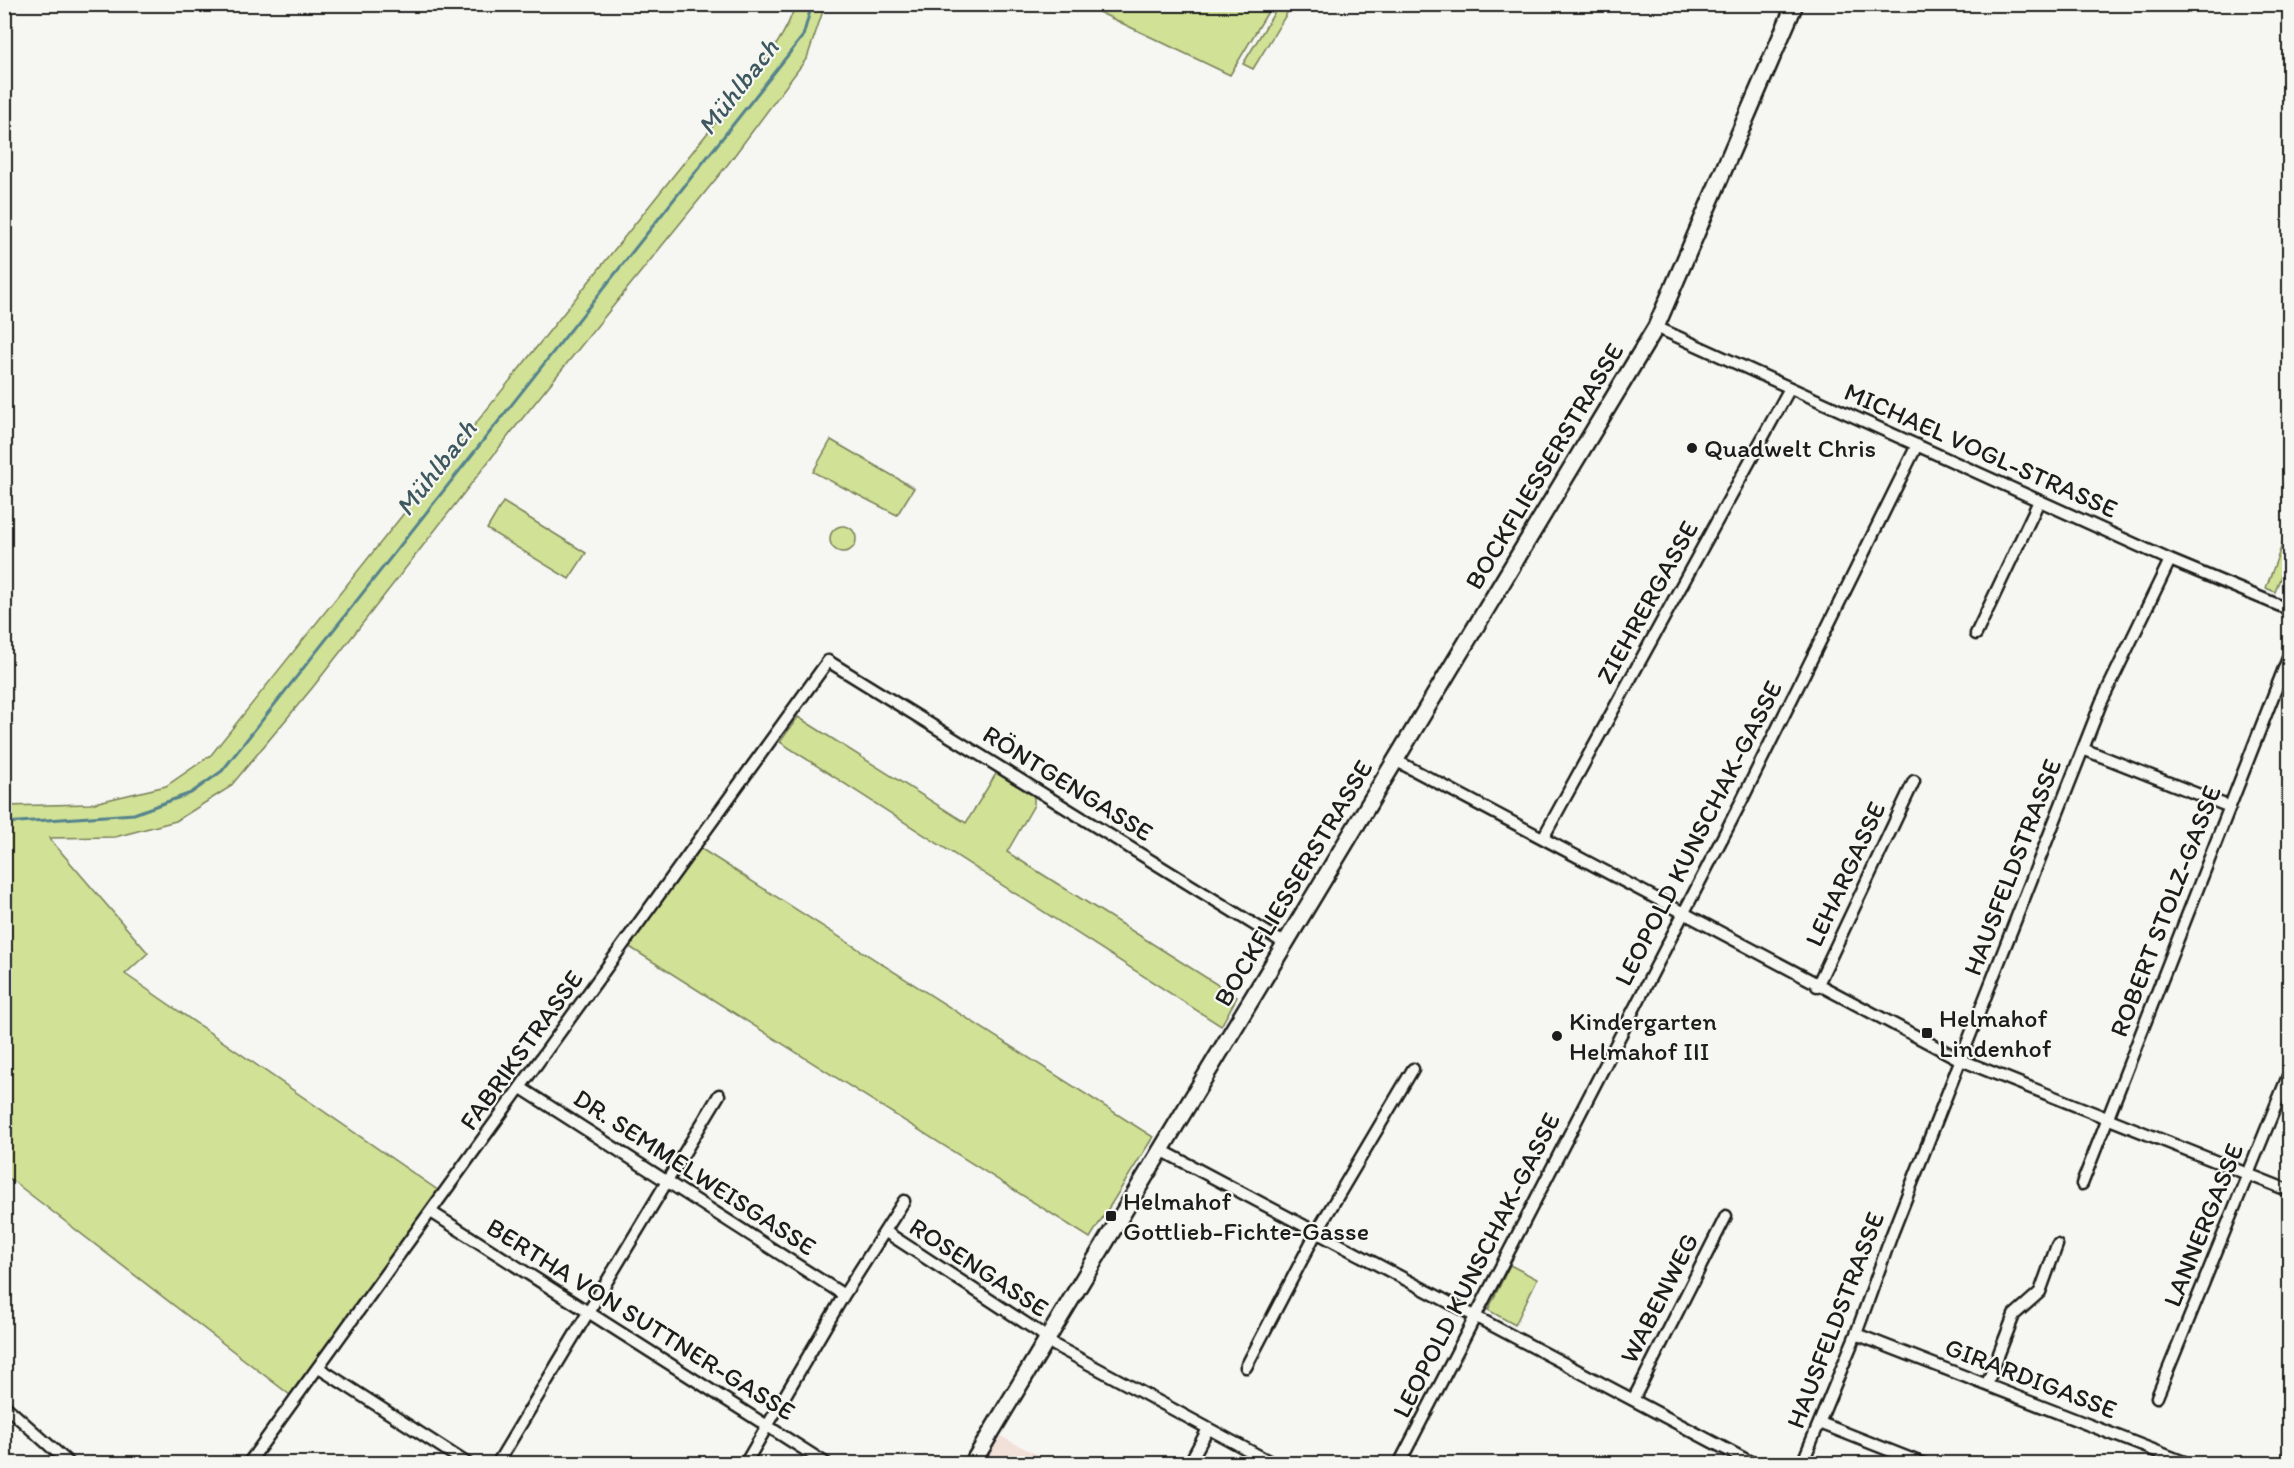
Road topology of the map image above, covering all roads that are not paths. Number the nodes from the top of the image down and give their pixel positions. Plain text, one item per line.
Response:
1 (1795, 4) edge
2 (1656, 327) junction
3 (1790, 388) junction
4 (1917, 445) junction
5 (2039, 501) junction
6 (2170, 560) junction
7 (2289, 610) edge
8 (1977, 634) dead end
9 (2289, 653) edge
10 (828, 661) joint
11 (2083, 748) junction
12 (1395, 760) junction
13 (1914, 781) dead end
14 (2230, 807) junction
15 (1543, 838) junction
16 (1682, 913) junction
17 (1284, 943) junction
18 (1817, 986) junction
19 (1960, 1060) junction
20 (1413, 1069) dead end
21 (2289, 1071) edge
22 (521, 1088) junction
23 (719, 1095) dead end
24 (2108, 1118) junction
25 (1161, 1150) junction
26 (2249, 1173) junction
27 (669, 1181) junction
28 (2082, 1184) dead end
29 (2289, 1191) edge
30 (904, 1201) dead end
31 (431, 1212) junction
32 (1726, 1216) dead end
33 (886, 1233) junction
34 (1316, 1233) junction
35 (2057, 1245) dead end
36 (844, 1295) junction
37 (589, 1312) junction
38 (1475, 1316) junction
39 (1856, 1335) junction
40 (1047, 1339) junction
41 (1245, 1367) dead end
42 (319, 1368) junction
43 (1987, 1384) junction
44 (2157, 1397) dead end
45 (1633, 1400) junction
46 (4, 1405) edge
47 (1820, 1423) junction
48 (768, 1425) junction
49 (1209, 1429) junction
50 (2289, 1455) edge
51 (250, 1463) edge
52 (70, 1464) edge
53 (468, 1464) edge
54 (497, 1464) edge
55 (745, 1464) edge
56 (827, 1464) edge
57 (972, 1464) edge
58 (1189, 1464) edge
59 (1274, 1464) edge
60 (1399, 1464) edge
61 (1754, 1464) edge
62 (1802, 1464) edge
63 (1924, 1464) edge
64 (2189, 1464) edge
65 (2286, 1464) edge

1 - 2 main road, BOCKFLIESSERSTRASSE
2 - 3 street, MICHAEL VOGL-STRASSE
2 - 12 main road, BOCKFLIESSERSTRASSE
3 - 4 street, MICHAEL VOGL-STRASSE
3 - 15 street, ZIEHRERGASSE
4 - 5 street, MICHAEL VOGL-STRASSE
4 - 16 street, LEOPOLD KUNSCHAK-GASSE
5 - 6 street, MICHAEL VOGL-STRASSE
5 - 8 street
6 - 7 street, MICHAEL VOGL-STRASSE
6 - 11 street, HAUSFELDSTRASSE
9 - 14 street, ROBERT STOLZ-GASSE
10 - 17 street, RÖNTGENGASSE
10 - 22 street, FABRIKSTRASSE
11 - 14 street
11 - 19 street, HAUSFELDSTRASSE
12 - 15 street
12 - 17 main road, BOCKFLIESSERSTRASSE
13 - 18 street, LEHARGASSE
14 - 24 street, ROBERT STOLZ-GASSE
15 - 16 street
16 - 18 street
16 - 38 street, LEOPOLD KUNSCHAK-GASSE
17 - 25 main road, BOCKFLIESSERSTRASSE
18 - 19 street
19 - 24 street
19 - 39 street, HAUSFELDSTRASSE
20 - 34 street
21 - 26 street, LANNERGASSE
22 - 27 street, DR. SEMMELWEISGASSE
22 - 31 street, FABRIKSTRASSE
23 - 27 street
24 - 26 street
24 - 28 street, ROBERT STOLZ-GASSE
25 - 34 street
25 - 40 main road, BOCKFLIESSERSTRASSE
26 - 29 street
26 - 44 street, LANNERGASSE
27 - 36 street, DR. SEMMELWEISGASSE
27 - 37 street
30 - 33 street
31 - 37 street, BERTHA VON SUTTNER-GASSE
31 - 42 street, FABRIKSTRASSE
32 - 45 street, WABENWEG
33 - 36 street
33 - 40 street, ROSENGASSE
34 - 38 street
34 - 41 street
35 - 43 street
36 - 48 street
37 - 48 street, BERTHA VON SUTTNER-GASSE
37 - 54 street
38 - 45 street
38 - 60 street, LEOPOLD KUNSCHAK-GASSE
39 - 43 street, GIRARDIGASSE
39 - 47 street, HAUSFELDSTRASSE
40 - 49 street, ROSENGASSE
40 - 57 main road, BOCKFLIESSERSTRASSE
42 - 51 street, FABRIKSTRASSE
42 - 53 street
43 - 64 street, GIRARDIGASSE
45 - 61 street
46 - 52 street
47 - 62 street, HAUSFELDSTRASSE
47 - 63 street
48 - 55 street
48 - 56 street, BERTHA VON SUTTNER-GASSE
49 - 58 street
49 - 59 street, ROSENGASSE
50 - 65 street

